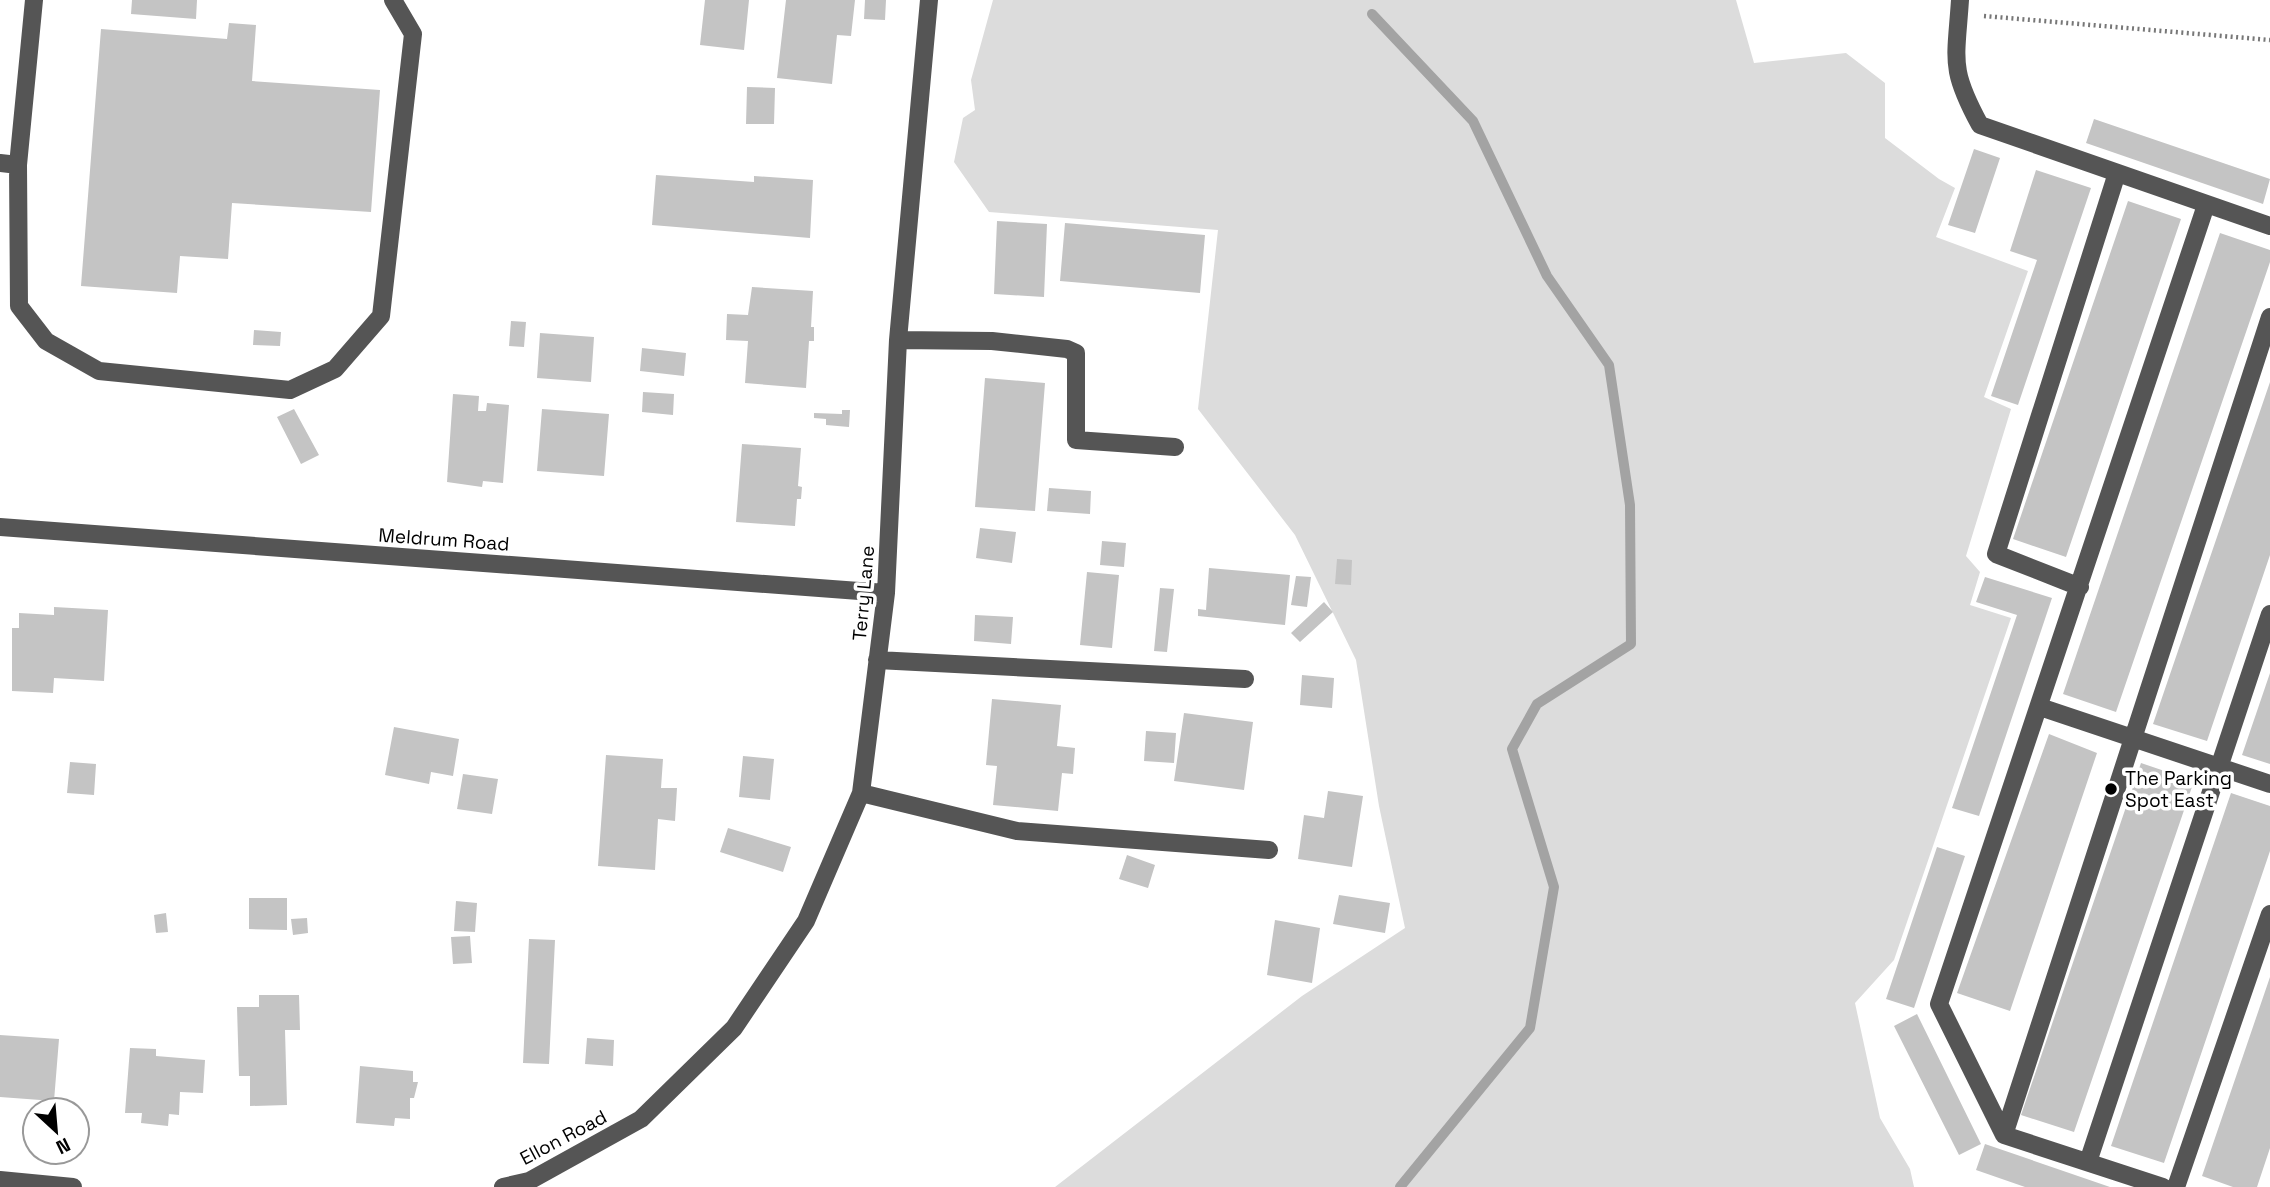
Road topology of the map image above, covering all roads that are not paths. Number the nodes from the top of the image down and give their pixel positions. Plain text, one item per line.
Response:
1 (34, 0) edge
2 (393, 0) edge
3 (929, 0) edge
4 (1960, 3) edge
5 (9, 164) edge
6 (2116, 173) junction
7 (2206, 205) junction
8 (2270, 226) edge
9 (2270, 317) edge
10 (898, 340) junction
11 (1175, 447) dead end
12 (0, 527) edge
13 (2080, 587) junction
14 (886, 593) junction
15 (2270, 614) edge
16 (877, 660) junction
17 (1245, 679) dead end
18 (2040, 707) junction
19 (2133, 738) junction
20 (2219, 767) junction
21 (2270, 784) edge
22 (861, 793) junction
23 (1269, 850) dead end
24 (2270, 914) edge
25 (641, 1119) joint
26 (2004, 1135) junction
27 (2088, 1163) junction
28 (0, 1181) edge
29 (73, 1187) edge
30 (503, 1187) edge
31 (2163, 1187) edge
32 (2176, 1187) edge

1 - 5 street
2 - 5 street
3 - 10 street, Terry Lane
4 - 6 street
6 - 7 street
6 - 13 street
7 - 8 street
7 - 13 street
9 - 19 street
10 - 11 street
10 - 14 street, Terry Lane
12 - 14 street, Meldrum Road
13 - 18 street
14 - 16 street, Terry Lane
15 - 20 street
16 - 17 street
16 - 22 street, Terry Lane
18 - 19 street
18 - 26 street
19 - 20 street
19 - 26 street
20 - 21 street
20 - 27 street
22 - 23 street
22 - 25 street, Terry Lane
24 - 32 street
25 - 30 street, Ellon Road
26 - 27 street
27 - 31 street
28 - 29 street

